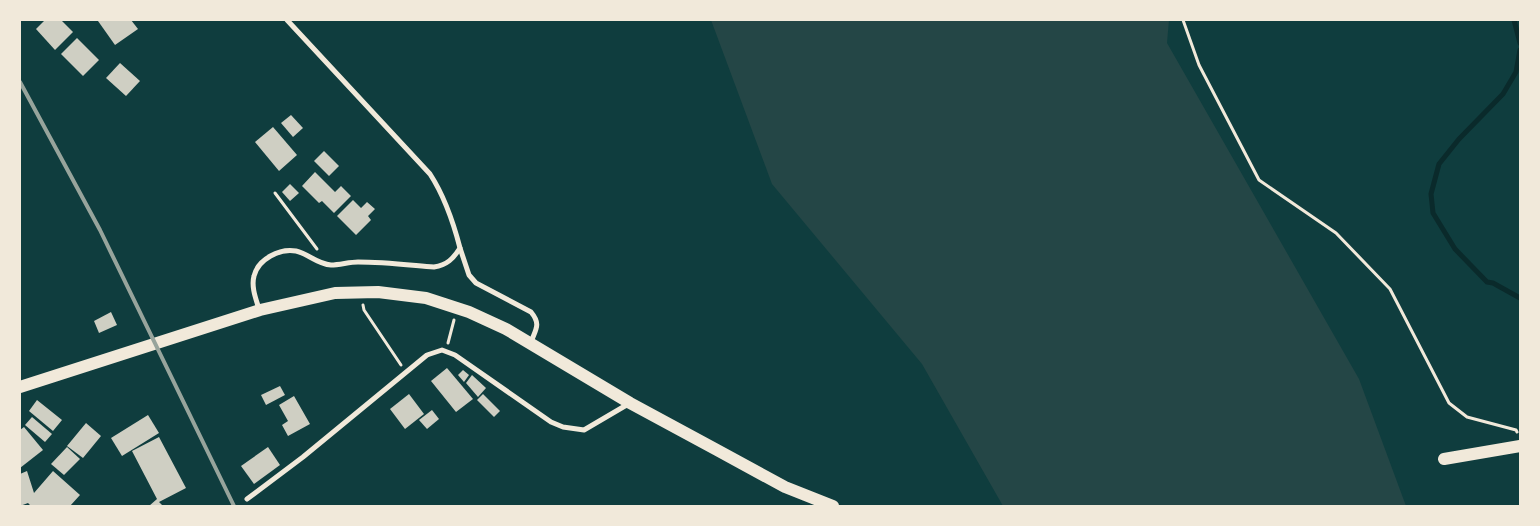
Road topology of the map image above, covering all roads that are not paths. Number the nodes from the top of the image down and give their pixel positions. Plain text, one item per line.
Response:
1 (287, 20) edge
2 (460, 248) junction
3 (260, 310) junction
4 (530, 343) junction
5 (20, 388) edge
6 (630, 403) junction
7 (1520, 446) edge
8 (1444, 459) dead end
9 (246, 500) dead end
10 (834, 506) edge

1 - 2 street
2 - 3 street
2 - 4 street
3 - 4 main road
3 - 5 main road
4 - 6 main road
6 - 9 street
6 - 10 main road
7 - 8 main road

